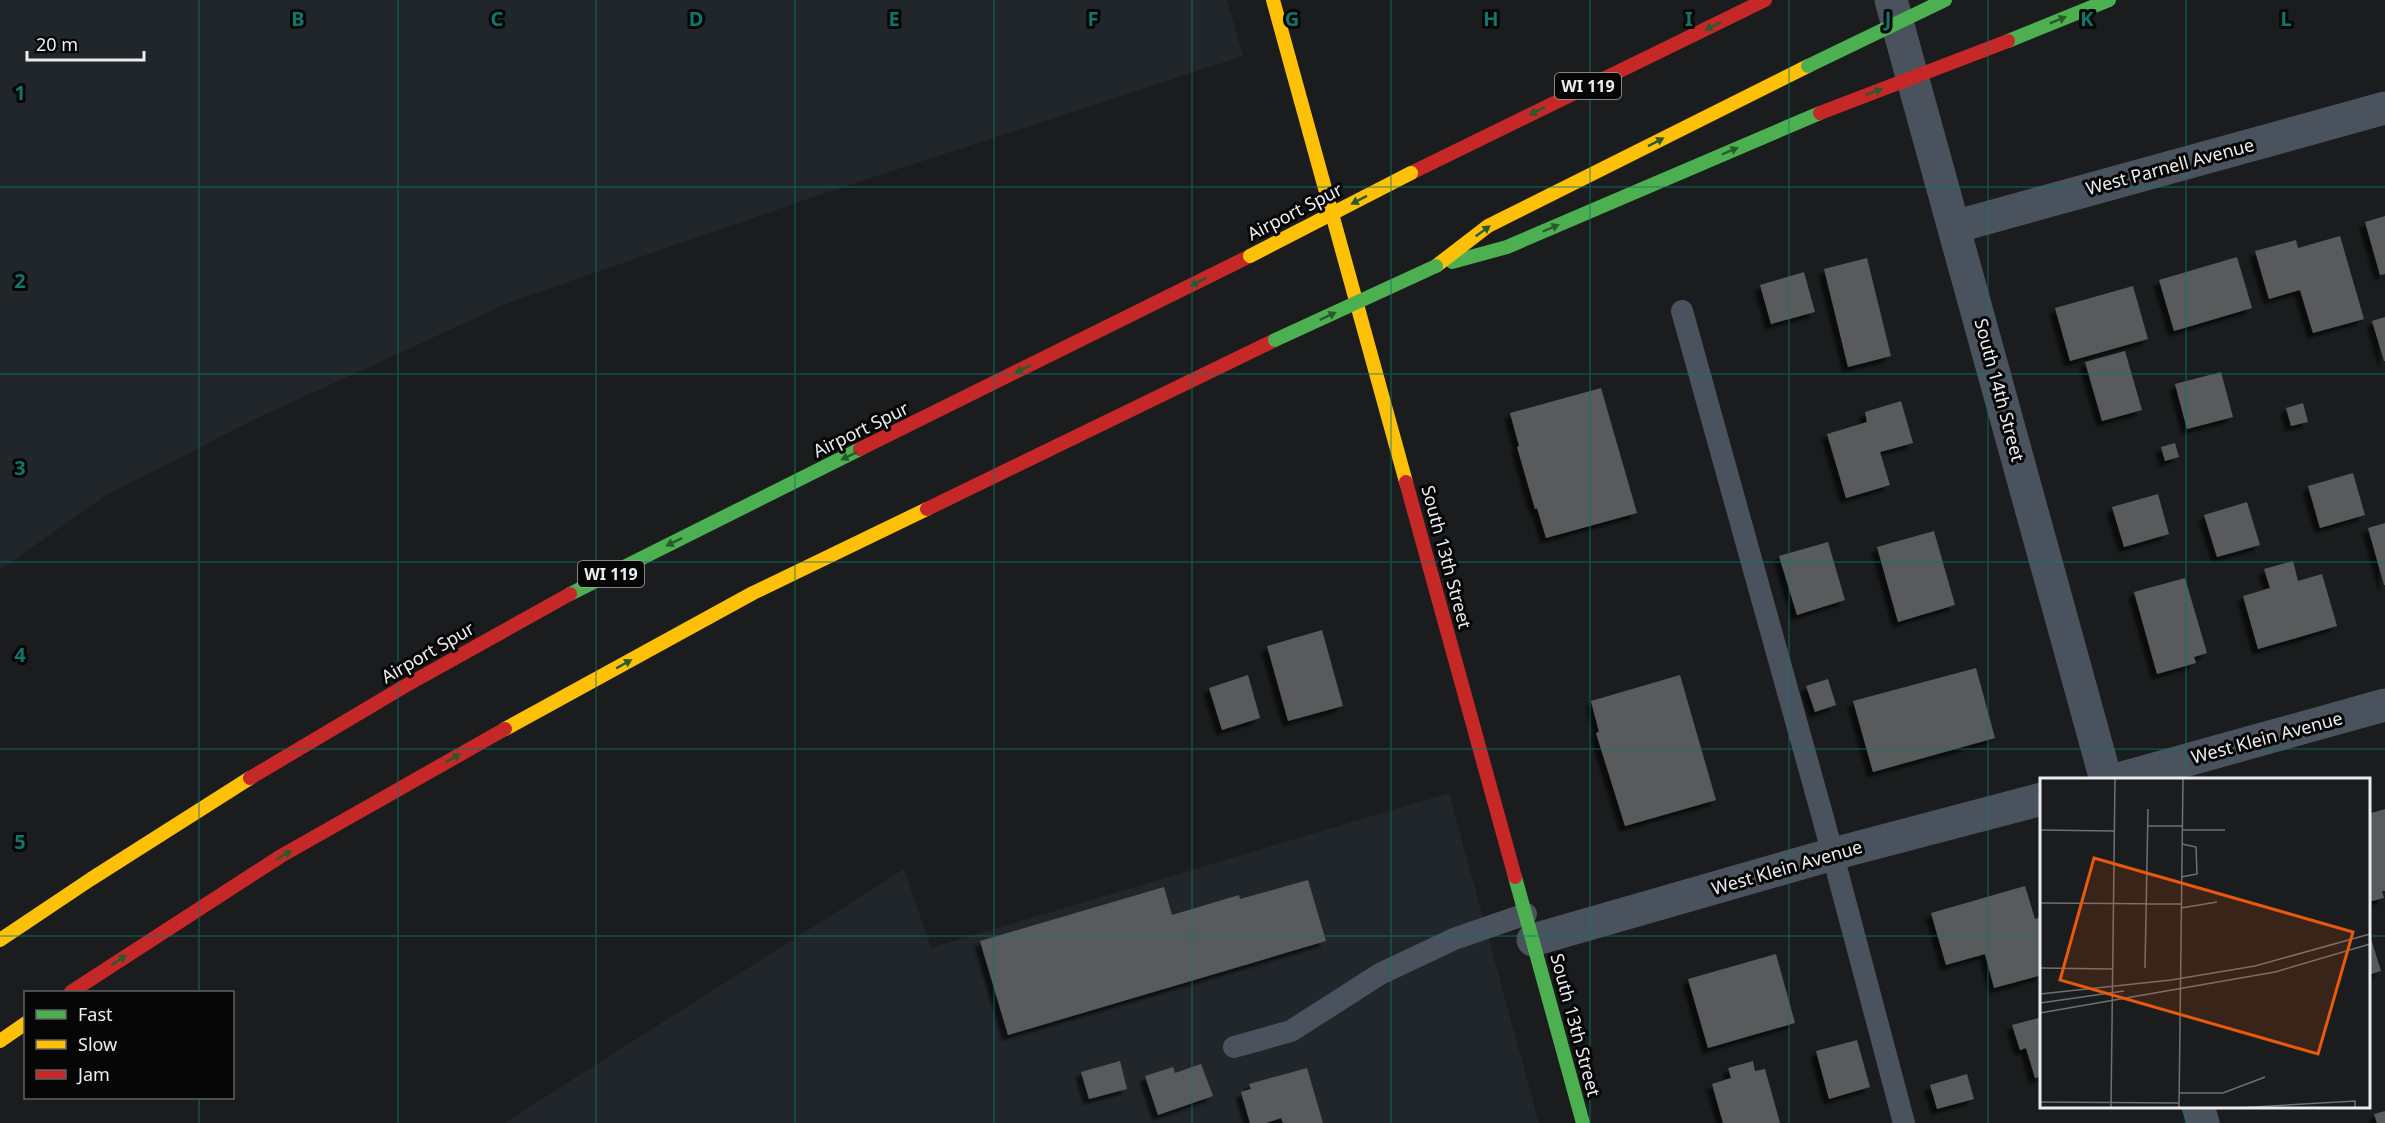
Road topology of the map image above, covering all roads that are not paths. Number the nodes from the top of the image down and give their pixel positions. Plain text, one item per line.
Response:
1 (1273, 0) edge
2 (1765, 0) edge
3 (1891, 0) edge
4 (1945, 0) edge
5 (2109, 0) edge
6 (2385, 108) edge
7 (1954, 227) junction
8 (1436, 266) junction
9 (1682, 311) dead end
10 (2385, 705) edge
11 (2105, 778) edge
12 (2122, 778) edge
13 (2040, 800) edge
14 (1833, 854) junction
15 (1530, 927) junction
16 (0, 940) edge
17 (74, 991) edge
18 (24, 1024) edge
19 (0, 1041) edge
20 (1234, 1047) dead end
21 (2198, 1108) edge
22 (1583, 1123) edge
23 (1904, 1123) edge
24 (2203, 1123) edge

1 - 15 main road, South 13th Street
2 -> 16 main road, Airport Spur / WI 119, bridge
3 - 7 street, South 14th Street
8 -> 4 main road, bridge
8 -> 5 main road, bridge
6 - 7 street, West Parnell Avenue
7 - 11 street, South 14th Street
17 -> 8 main road, bridge
9 - 14 lane
10 - 12 street, West Klein Avenue
13 - 14 street, West Klein Avenue
14 - 15 street, West Klein Avenue
14 - 23 lane
15 - 20 lane
15 - 22 main road, South 13th Street
18 - 19 main road
21 - 24 street

